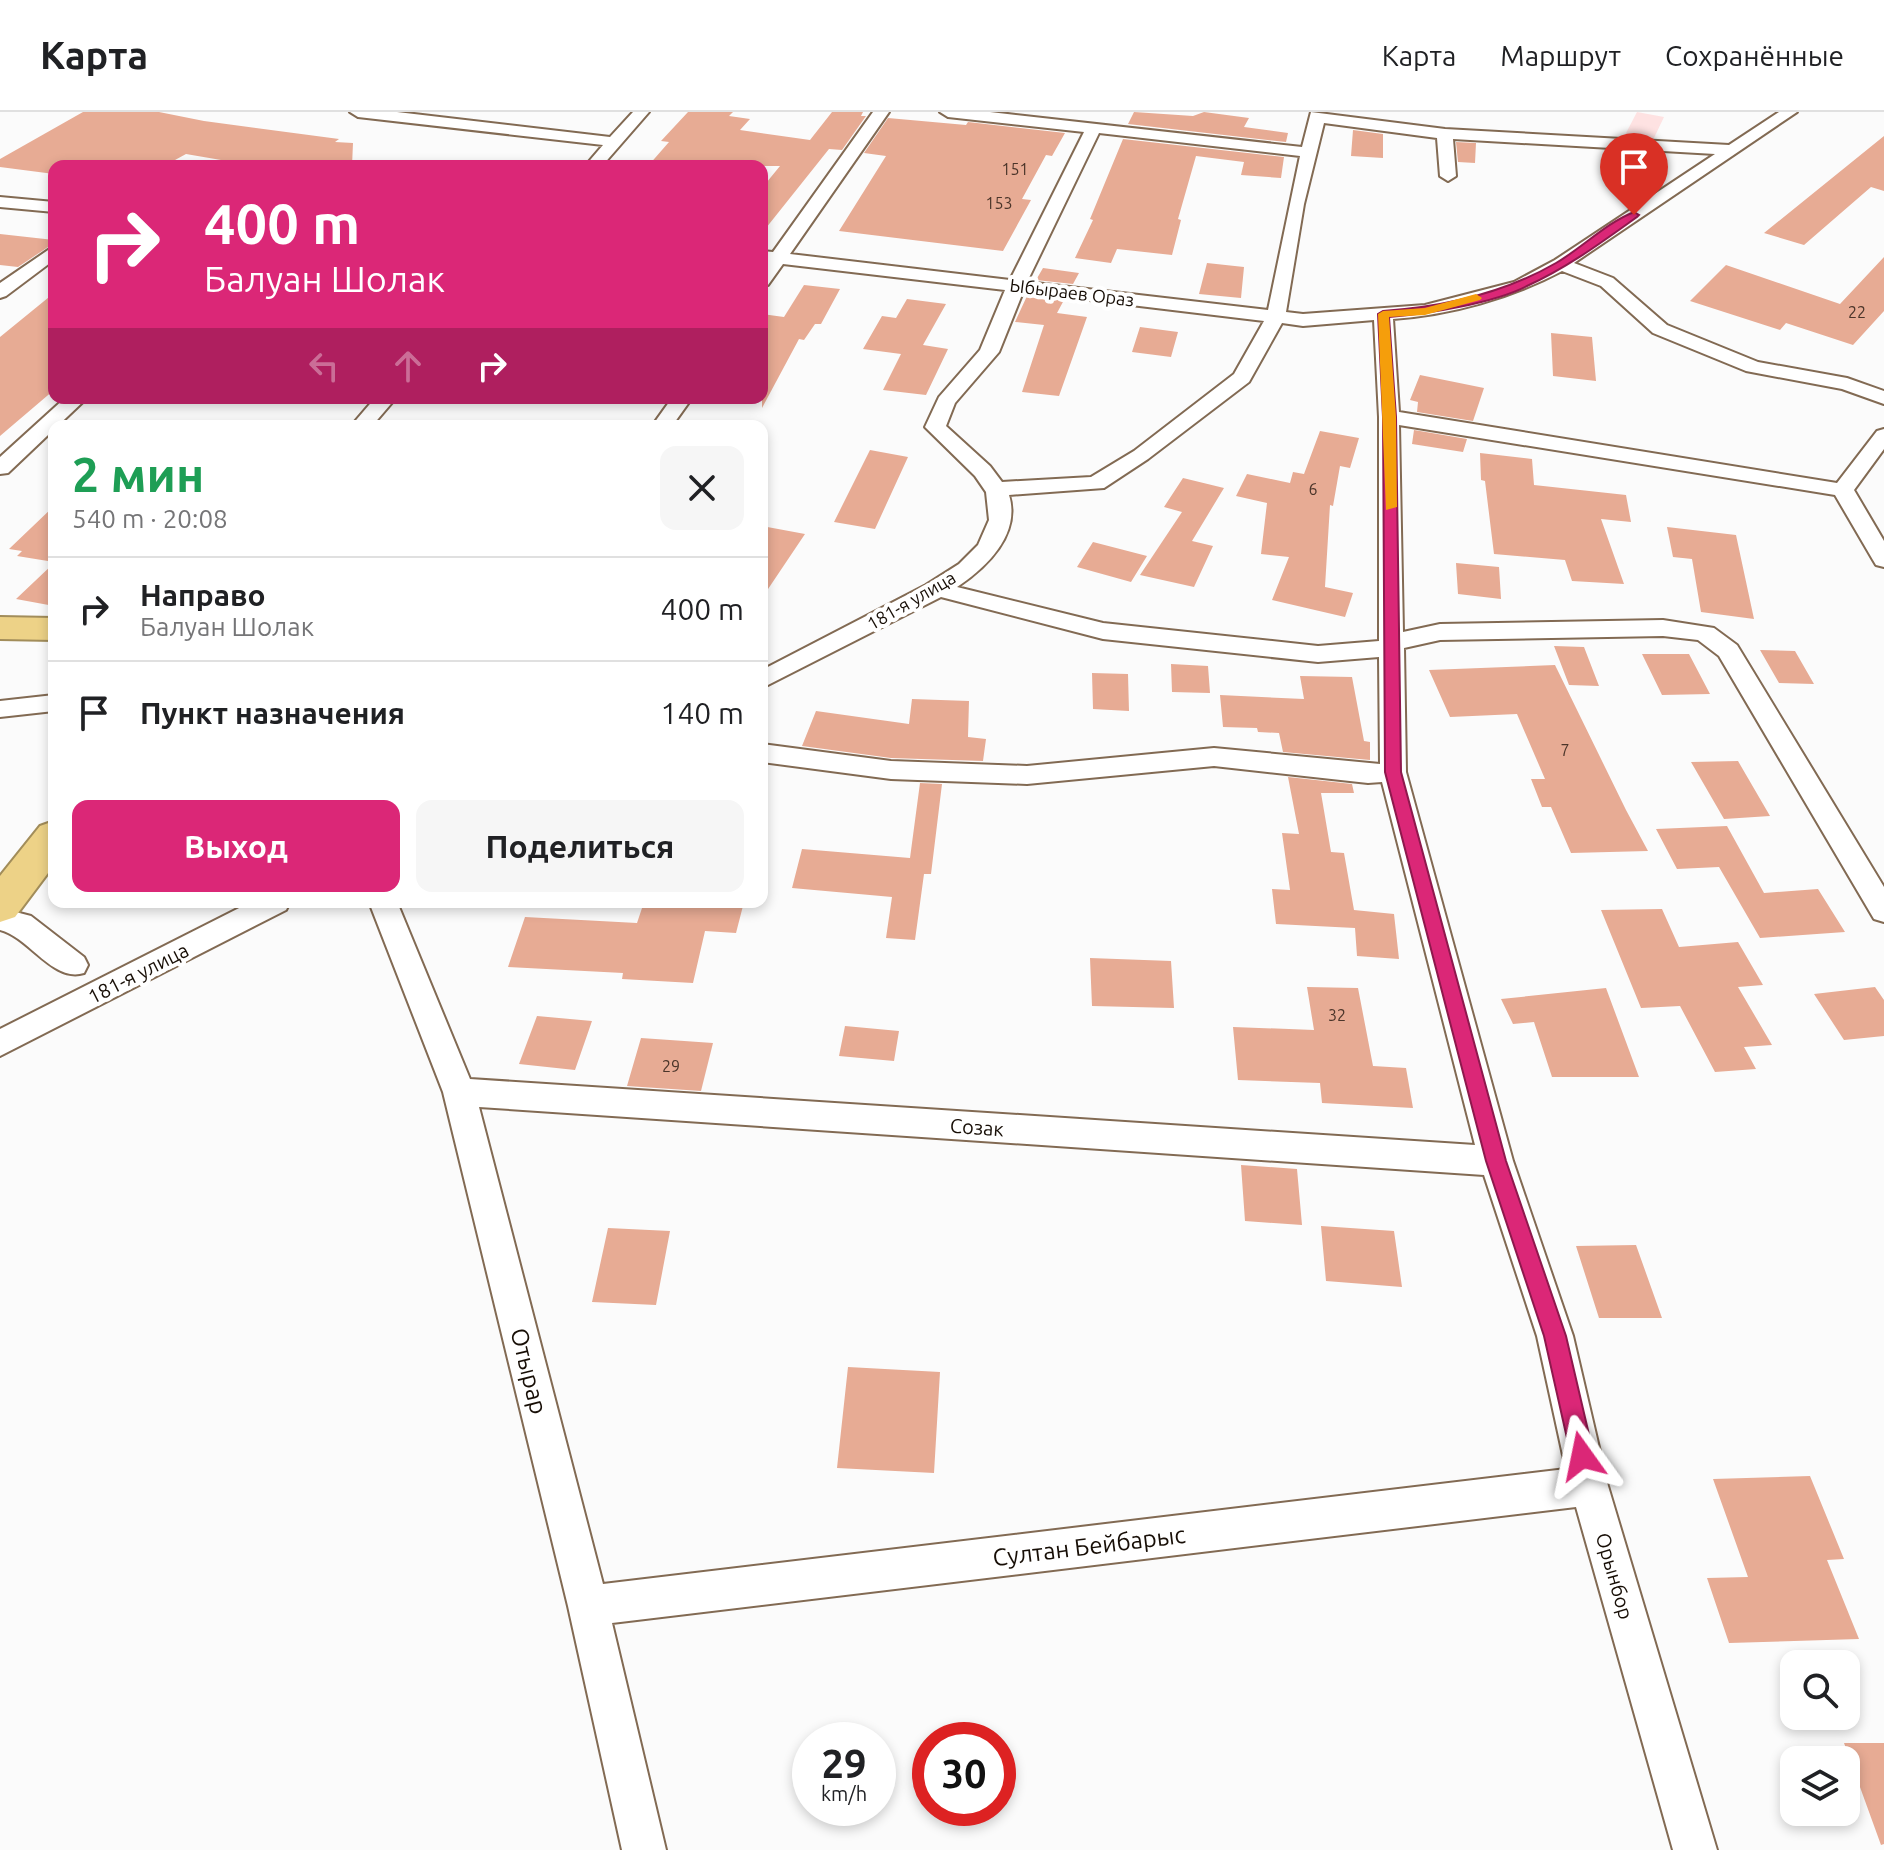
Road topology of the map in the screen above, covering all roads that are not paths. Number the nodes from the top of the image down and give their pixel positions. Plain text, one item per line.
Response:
1 (358, 112) edge
2 (641, 112) edge
3 (881, 112) edge
4 (948, 112) edge
5 (1421, 112) edge
6 (1789, 112) edge
7 (1318, 115) edge
8 (1094, 128) junction
9 (1421, 130) junction
10 (1445, 134) junction
11 (614, 142) junction
12 (1730, 150) junction
13 (1308, 152) junction
14 (598, 160) edge
15 (1448, 176) dead end
16 (0, 202) edge
17 (48, 206) edge
18 (48, 256) edge
19 (770, 257) edge
20 (1561, 264) junction
21 (1016, 286) junction
22 (0, 292) edge
23 (1383, 314) junction
24 (1276, 317) junction
25 (1884, 398) edge
26 (70, 404) edge
27 (381, 404) edge
28 (1389, 417) junction
29 (53, 420) edge
30 (366, 420) edge
31 (48, 424) edge
32 (1884, 435) edge
33 (0, 468) edge
34 (996, 489) junction
35 (1843, 490) junction
36 (1884, 560) edge
37 (938, 589) junction
38 (0, 628) edge
39 (48, 629) edge
40 (1392, 646) junction
41 (768, 677) edge
42 (48, 704) edge
43 (0, 709) edge
44 (768, 754) edge
45 (1393, 772) junction
46 (48, 844) edge
47 (0, 906) edge
48 (264, 908) edge
49 (385, 908) edge
50 (1884, 911) edge
51 (0, 919) edge
52 (73, 965) dead end
53 (0, 1043) edge
54 (459, 1092) junction
55 (1496, 1161) junction
56 (1589, 1486) junction
57 (588, 1606) junction
58 (644, 1850) edge
59 (1695, 1850) edge

1 - 11 street
2 - 11 street
3 - 19 street
4 - 8 street
5 - 9 street
6 - 12 street, Ыбыраев Ораз
7 - 9 street
7 - 13 street
8 - 13 street
8 - 21 street
9 - 10 street
10 - 12 street
10 - 15 street
11 - 14 street
12 - 20 street, Ыбыраев Ораз
13 - 24 street
16 - 17 street
18 - 22 street
19 - 21 street, Ыбыраев Ораз
20 - 23 street, Ыбыраев Ораз
20 - 25 street
21 - 24 street, Ыбыраев Ораз
21 - 34 street
23 - 24 street, Ыбыраев Ораз
23 - 28 street, Орынбор
24 - 34 street
26 - 29 street
27 - 30 street
28 - 35 street
28 - 40 street, Орынбор
31 - 33 street
32 - 35 street
34 - 37 street, 181-я улица
35 - 36 street
37 - 40 street
37 - 41 street, 181-я улица
38 - 39 highway
40 - 45 street, Орынбор
40 - 50 street
42 - 43 street
44 - 45 street
45 - 55 street, Орынбор
46 - 47 highway
48 - 53 street, 181-я улица
49 - 54 street, Отырар
51 - 52 street
54 - 55 street, Созак
54 - 57 street, Отырар
55 - 56 street, Орынбор
56 - 57 street, Султан Бейбарыс
56 - 59 street, Орынбор
57 - 58 street, Отырар

